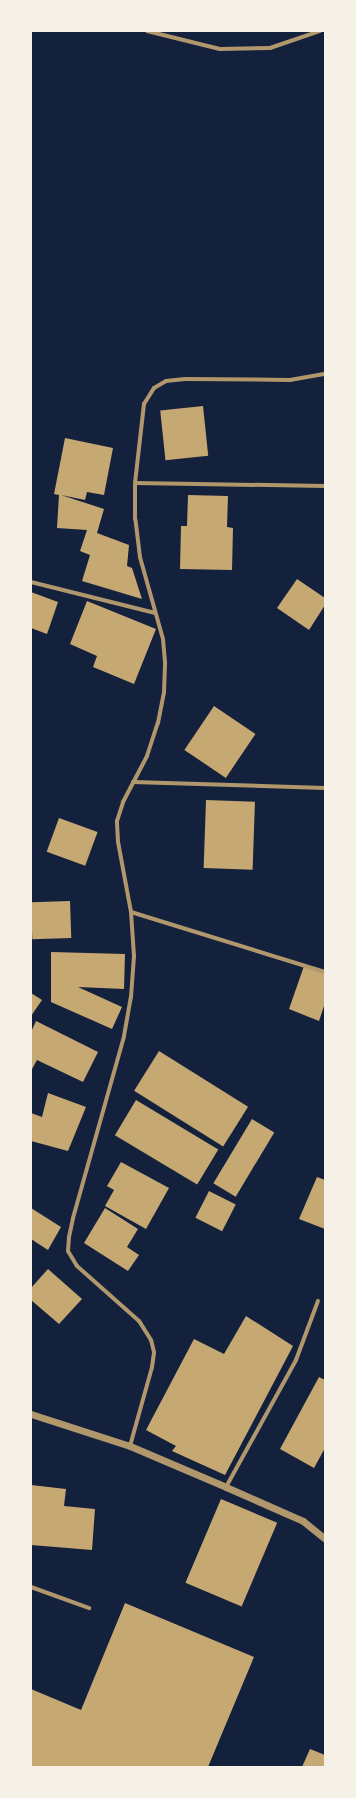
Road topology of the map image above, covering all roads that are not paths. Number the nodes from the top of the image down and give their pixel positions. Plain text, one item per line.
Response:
1 (147, 31) edge
2 (320, 31) edge
3 (325, 374) edge
4 (135, 483) junction
5 (325, 486) edge
6 (31, 582) edge
7 (155, 613) junction
8 (133, 782) junction
9 (325, 788) edge
10 (131, 912) junction
11 (325, 972) edge
12 (318, 1301) dead end
13 (31, 1414) edge
14 (130, 1446) junction
15 (226, 1487) junction
16 (325, 1539) edge
17 (31, 1587) edge
18 (89, 1608) dead end

1 - 2 street
3 - 4 street
4 - 5 street
4 - 7 street
6 - 7 street
7 - 8 street
8 - 9 street
8 - 10 street
10 - 11 street
10 - 14 street
12 - 15 street
13 - 14 street
14 - 15 street
15 - 16 street
17 - 18 street

